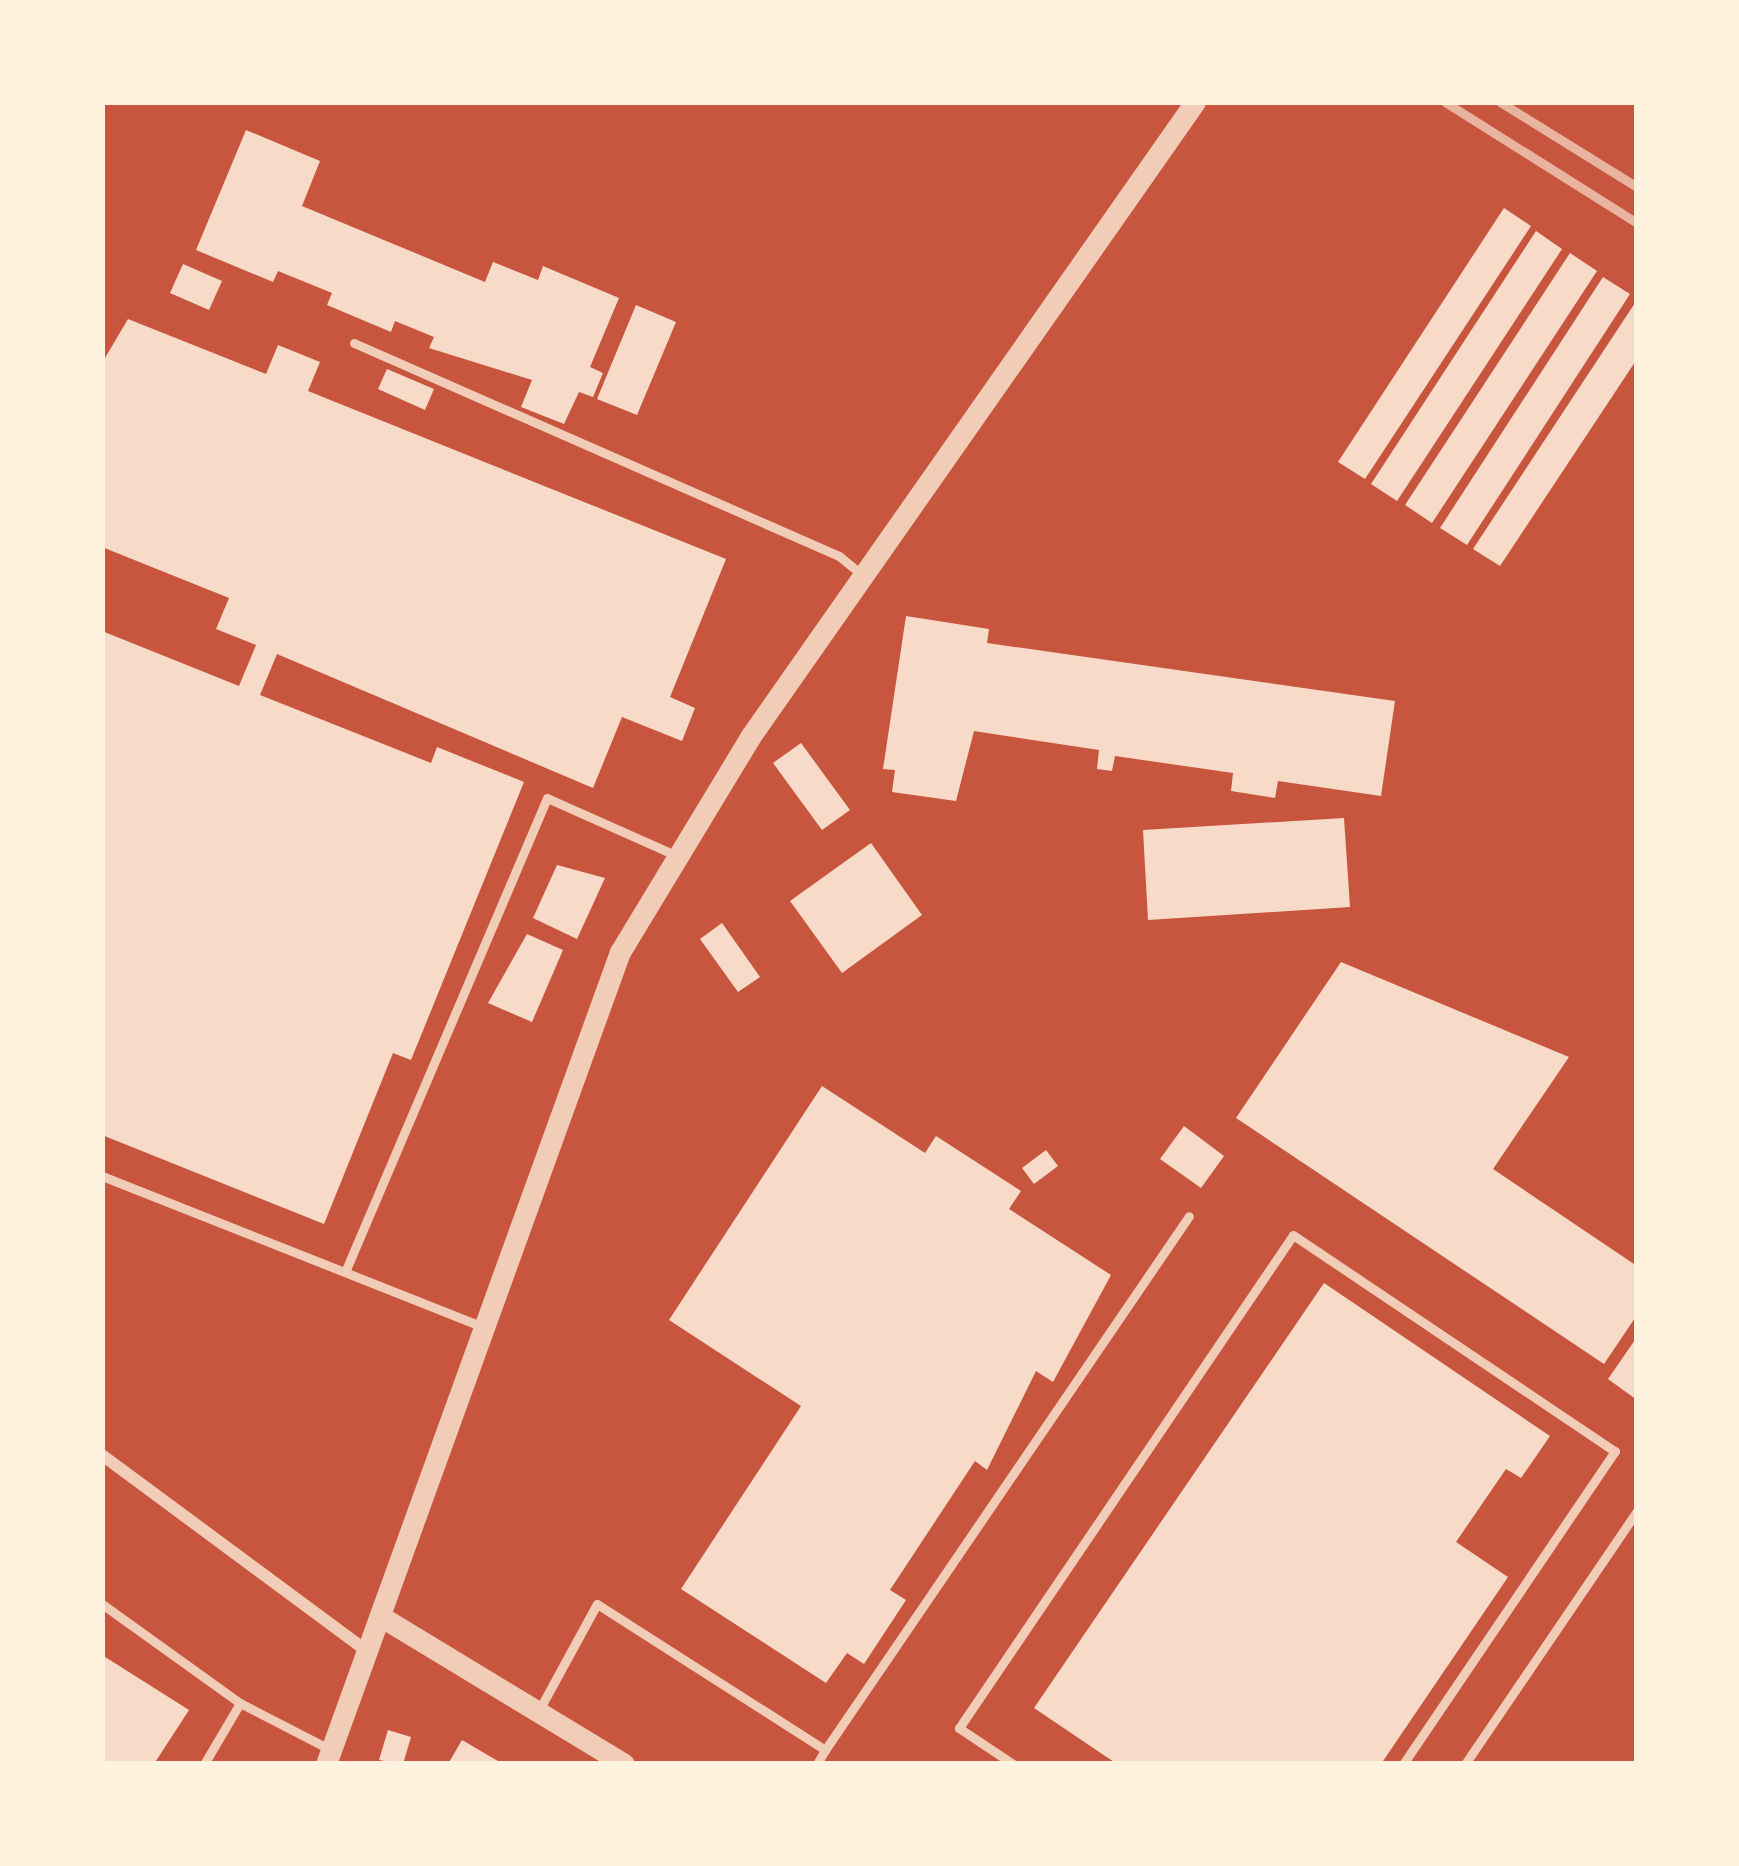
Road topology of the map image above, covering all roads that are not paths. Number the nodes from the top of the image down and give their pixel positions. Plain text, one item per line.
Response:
1 (1195, 102) edge
2 (354, 343) dead end
3 (864, 576) junction
4 (675, 855) junction
5 (102, 1176) edge
6 (1189, 1216) dead end
7 (346, 1272) junction
8 (478, 1325) junction
9 (102, 1456) edge
10 (1637, 1510) edge
11 (102, 1604) edge
12 (380, 1616) junction
13 (366, 1650) junction
14 (240, 1703) junction
15 (538, 1712) junction
16 (825, 1750) junction
17 (329, 1757) edge
18 (204, 1764) edge
19 (623, 1764) edge
20 (817, 1764) edge
21 (1013, 1764) edge
22 (1403, 1764) edge
23 (1465, 1764) edge

1 - 3 street
2 - 3 lane
3 - 4 street
4 - 7 lane
4 - 8 street
5 - 7 lane
6 - 16 lane
7 - 8 lane
8 - 12 street
9 - 13 street
10 - 23 lane
11 - 14 lane
12 - 13 street
12 - 15 street
13 - 17 street
14 - 17 lane
14 - 18 lane
15 - 16 lane
15 - 19 street
16 - 20 lane
21 - 22 lane

